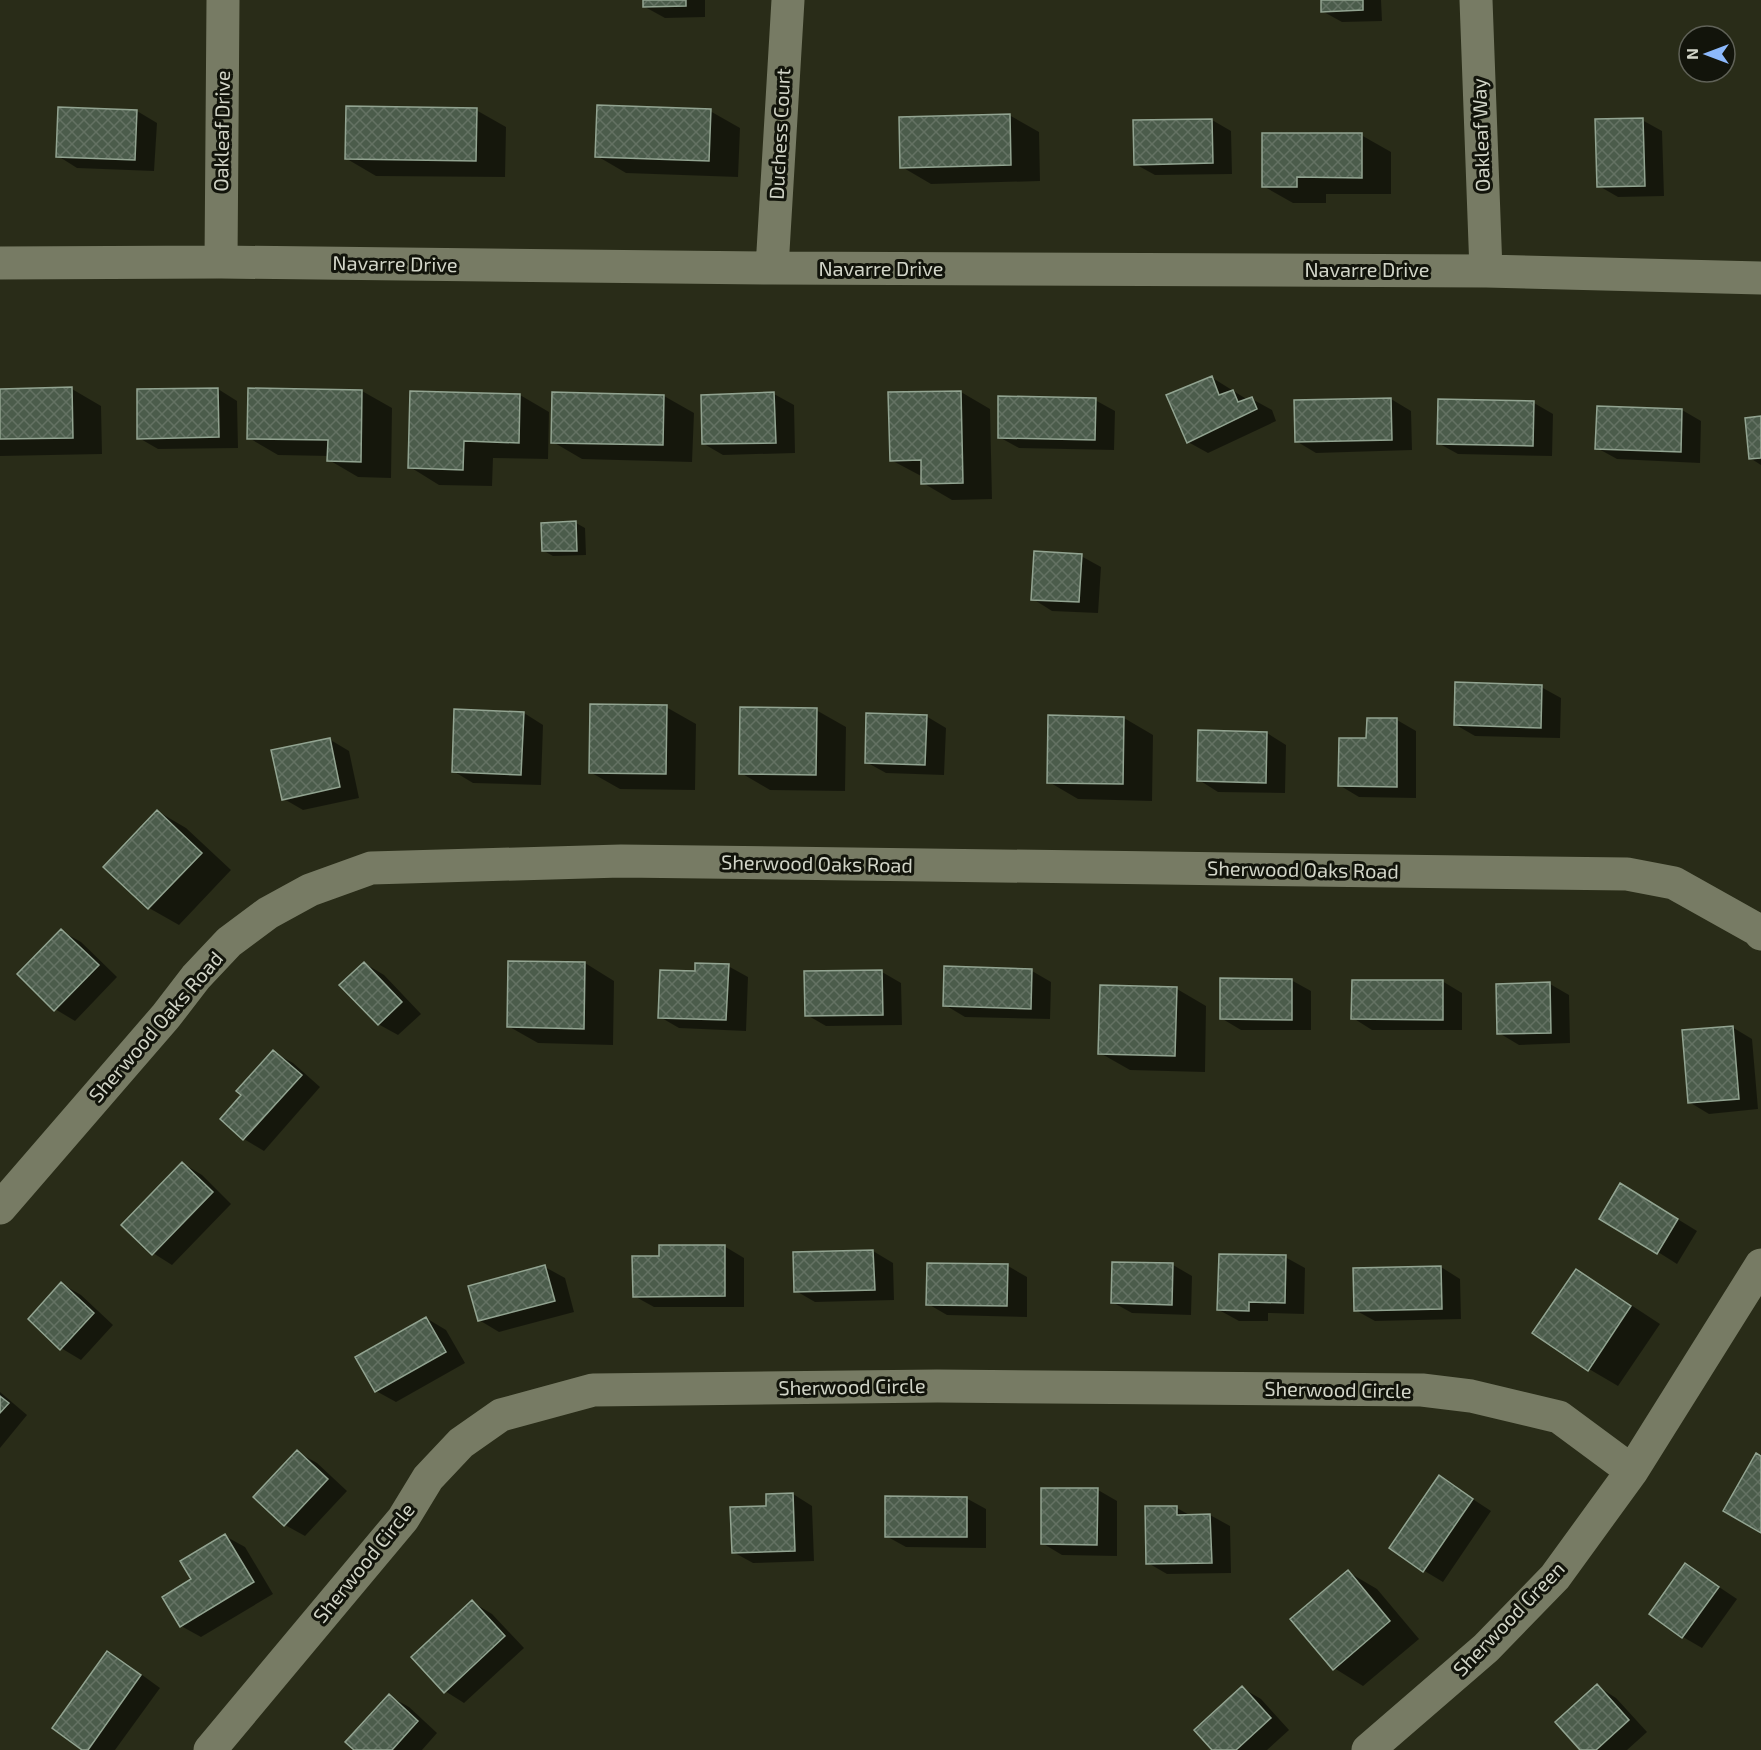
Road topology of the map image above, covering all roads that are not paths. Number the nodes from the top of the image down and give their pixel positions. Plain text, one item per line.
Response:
1 (223, 0) edge
2 (788, 0) edge
3 (1476, 0) edge
4 (0, 262) edge
5 (221, 262) junction
6 (772, 268) junction
7 (1486, 271) junction
8 (1761, 278) edge
9 (1761, 934) edge
10 (0, 1208) edge
11 (1761, 1265) edge
12 (1632, 1471) junction
13 (210, 1750) edge
14 (1368, 1750) edge

1 - 5 street, Oakleaf Drive
2 - 6 street, Duchess Court
3 - 7 street, Oakleaf Way
4 - 5 street, Navarre Drive
5 - 6 street, Navarre Drive
6 - 7 street, Navarre Drive
7 - 8 street, Navarre Drive
9 - 10 street, Sherwood Oaks Road
11 - 12 street
12 - 13 street, Sherwood Circle
12 - 14 street, Sherwood Green

